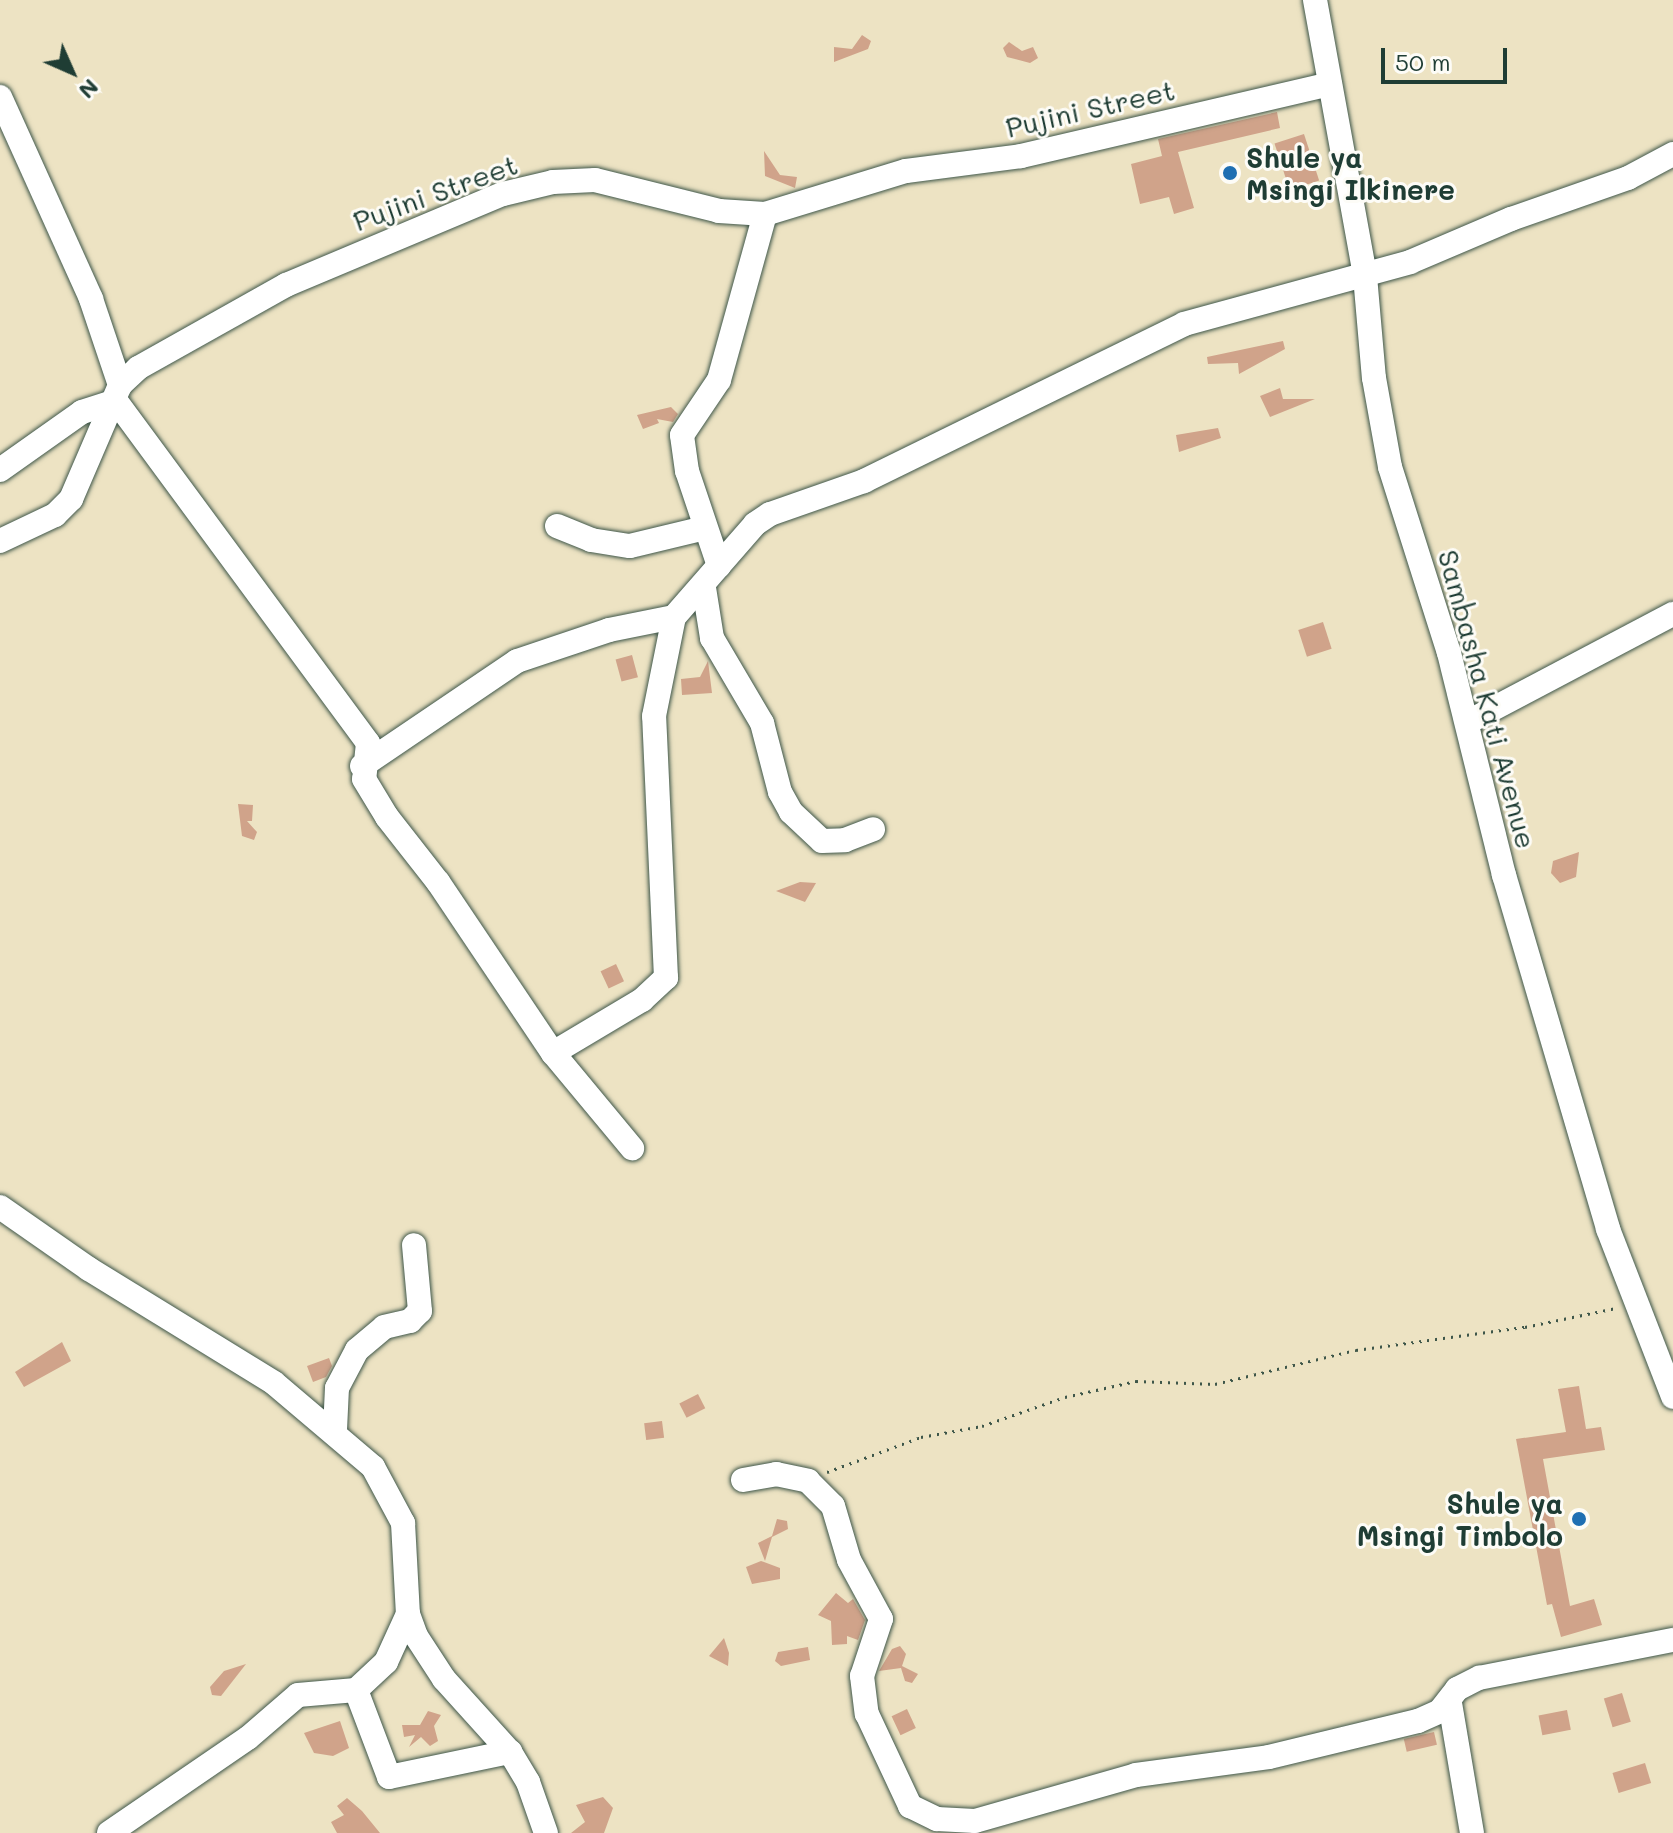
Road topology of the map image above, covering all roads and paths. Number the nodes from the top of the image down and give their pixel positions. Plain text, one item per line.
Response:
1 (1315, 0) edge
2 (1330, 84) junction
3 (0, 97) edge
4 (1673, 154) edge
5 (765, 214) junction
6 (1365, 276) junction
7 (118, 393) junction
8 (0, 470) edge
9 (557, 526) dead end
10 (705, 528) junction
11 (0, 541) edge
12 (719, 566) junction
13 (704, 588) junction
14 (1673, 614) edge
15 (674, 617) junction
16 (1468, 722) junction
17 (362, 766) junction
18 (873, 829) dead end
19 (553, 1053) junction
20 (632, 1148) dead end
21 (0, 1207) edge
22 (414, 1245) dead end
23 (1635, 1303) junction
24 (1673, 1397) edge
25 (335, 1430) junction
26 (743, 1480) dead end
27 (808, 1481) junction
28 (408, 1614) junction
29 (1673, 1640) edge
30 (356, 1690) junction
31 (1450, 1703) junction
32 (510, 1752) junction
33 (109, 1833) edge
34 (546, 1833) edge
35 (1472, 1833) edge

1 - 2 street, Sambasha Kati Avenue
2 - 5 street, Pujini Street
2 - 6 street, Sambasha Kati Avenue
3 - 7 street
4 - 6 street
5 - 7 street, Pujini Street
5 - 10 street
6 - 12 street
6 - 16 street, Sambasha Kati Avenue
7 - 8 street
7 - 11 street, Pujini Street
7 - 17 street
9 - 10 street
10 - 12 street
12 - 13 street
13 - 15 street
13 - 18 street
14 - 16 street
15 - 17 street
15 - 19 street
16 - 23 street, Sambasha Kati Avenue
17 - 19 street
19 - 20 street
21 - 25 street
22 - 25 street
23 - 24 street, Sambasha Kati Avenue
23 - 27 path
25 - 28 street
26 - 27 street
27 - 31 street
28 - 30 street
28 - 32 street
29 - 31 street
30 - 32 street
30 - 33 street
31 - 35 street
32 - 34 street

